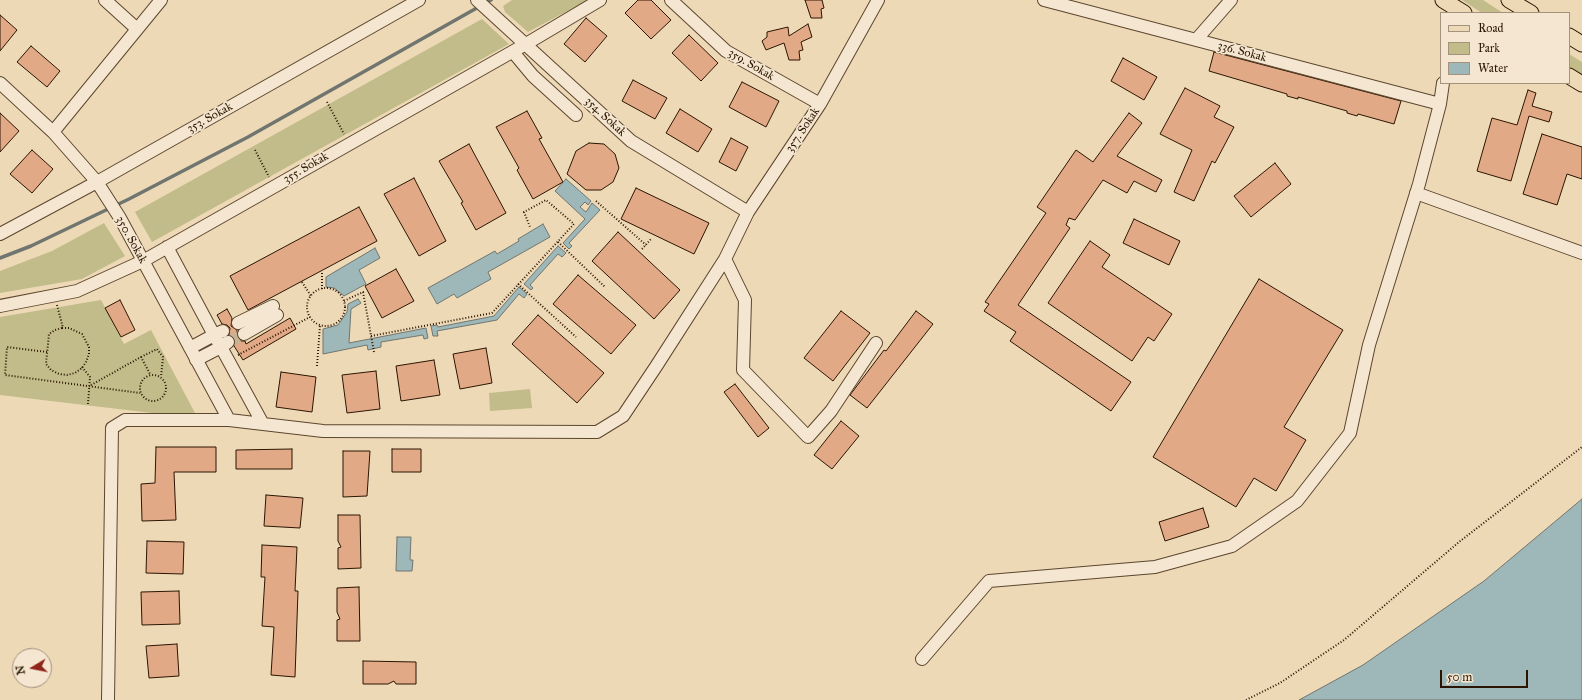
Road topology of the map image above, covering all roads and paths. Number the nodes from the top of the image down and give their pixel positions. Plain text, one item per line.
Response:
1 (105, 0) edge
2 (161, 0) edge
3 (419, 0) edge
4 (477, 0) edge
5 (600, 0) edge
6 (671, 0) edge
7 (1044, 0) edge
8 (1231, 0) edge
9 (1509, 0) edge
10 (873, 2) edge
11 (1529, 12) edge
12 (137, 29) junction
13 (1570, 37) edge
14 (1196, 40) junction
15 (526, 44) junction
16 (1582, 44) edge
17 (513, 52) junction
18 (1570, 77) edge
19 (0, 83) edge
20 (1443, 84) edge
21 (1582, 84) edge
22 (327, 102) dead end
23 (820, 104) junction
24 (1440, 104) junction
25 (576, 115) dead end
26 (53, 132) junction
27 (349, 144) junction
28 (255, 150) dead end
29 (97, 182) junction
30 (275, 186) junction
31 (1416, 193) junction
32 (596, 201) dead end
33 (748, 212) junction
34 (530, 226) dead end
35 (0, 234) edge
36 (651, 239) dead end
37 (558, 242) junction
38 (646, 245) junction
39 (167, 247) junction
40 (642, 250) dead end
41 (1582, 253) edge
42 (725, 259) junction
43 (143, 261) junction
44 (322, 273) dead end
45 (302, 282) dead end
46 (518, 284) junction
47 (605, 286) dead end
48 (322, 289) junction
49 (55, 296) junction
50 (311, 296) junction
51 (344, 301) junction
52 (0, 306) edge
53 (275, 311) dead end
54 (310, 317) junction
55 (320, 325) junction
56 (63, 328) junction
57 (241, 329) tunnel mouth
58 (219, 333) junction
59 (371, 336) junction
60 (576, 337) dead end
61 (876, 342) dead end
62 (224, 344) junction
63 (190, 348) junction
64 (47, 352) junction
65 (374, 352) dead end
66 (141, 358) junction
67 (196, 360) junction
68 (229, 360) junction
69 (317, 366) dead end
70 (82, 367) junction
71 (150, 374) junction
72 (161, 377) junction
73 (90, 386) junction
74 (140, 393) junction
75 (88, 404) dead end
76 (229, 420) junction
77 (263, 424) junction
78 (1582, 447) edge
79 (922, 659) dead end
80 (108, 700) edge
81 (1246, 700) edge

1 - 12 street
2 - 12 street
3 - 29 street, 353. Sokak
4 - 15 street, 354. Sokak
5 - 15 street, 355. Sokak
6 - 23 street, 359. Sokak
7 - 14 street, 336. Sokak
8 - 14 street
9 - 11 main road
10 - 23 street, 357. Sokak
12 - 26 street
13 - 16 main road
14 - 24 street, 336. Sokak
15 - 17 street, 355. Sokak
15 - 33 street, 354. Sokak
17 - 25 street
17 - 27 street, 355. Sokak
18 - 21 main road
19 - 26 street, 350. Sokak
20 - 24 street
22 - 27 path
23 - 33 street, 357. Sokak
24 - 31 street
26 - 29 street, 350. Sokak
27 - 30 street, 355. Sokak
28 - 30 path
29 - 35 street, 353. Sokak
29 - 43 street, 350. Sokak
30 - 39 street, 355. Sokak
31 - 41 street
31 - 79 street
32 - 38 path
33 - 42 street, 357. Sokak
34 - 37 path
36 - 38 path
37 - 46 path
37 - 47 path
38 - 40 path
39 - 43 street, 355. Sokak
39 - 58 street
42 - 61 street
42 - 77 street, 357. Sokak
43 - 49 street, 355. Sokak
43 - 63 street, 350. Sokak
44 - 48 path
45 - 50 path
46 - 59 path
46 - 60 path
48 - 50 path
48 - 51 path
49 - 52 street, 355. Sokak
49 - 56 path
50 - 54 path
51 - 55 path
51 - 59 path
53 - 57 street
54 - 55 path
54 - 68 path
55 - 69 path
56 - 64 path
56 - 70 path
58 - 62 street
58 - 63 street
59 - 65 path
62 - 67 street
62 - 68 street
63 - 67 street, 350. Sokak
64 - 70 path
64 - 73 path
66 - 71 path
66 - 72 path
66 - 73 path
67 - 76 street, 350. Sokak
68 - 77 street
70 - 73 path
71 - 72 path
71 - 74 path
72 - 74 path
73 - 74 path
73 - 75 path
76 - 77 street, 357. Sokak
76 - 80 street, 357. Sokak
78 - 81 path

